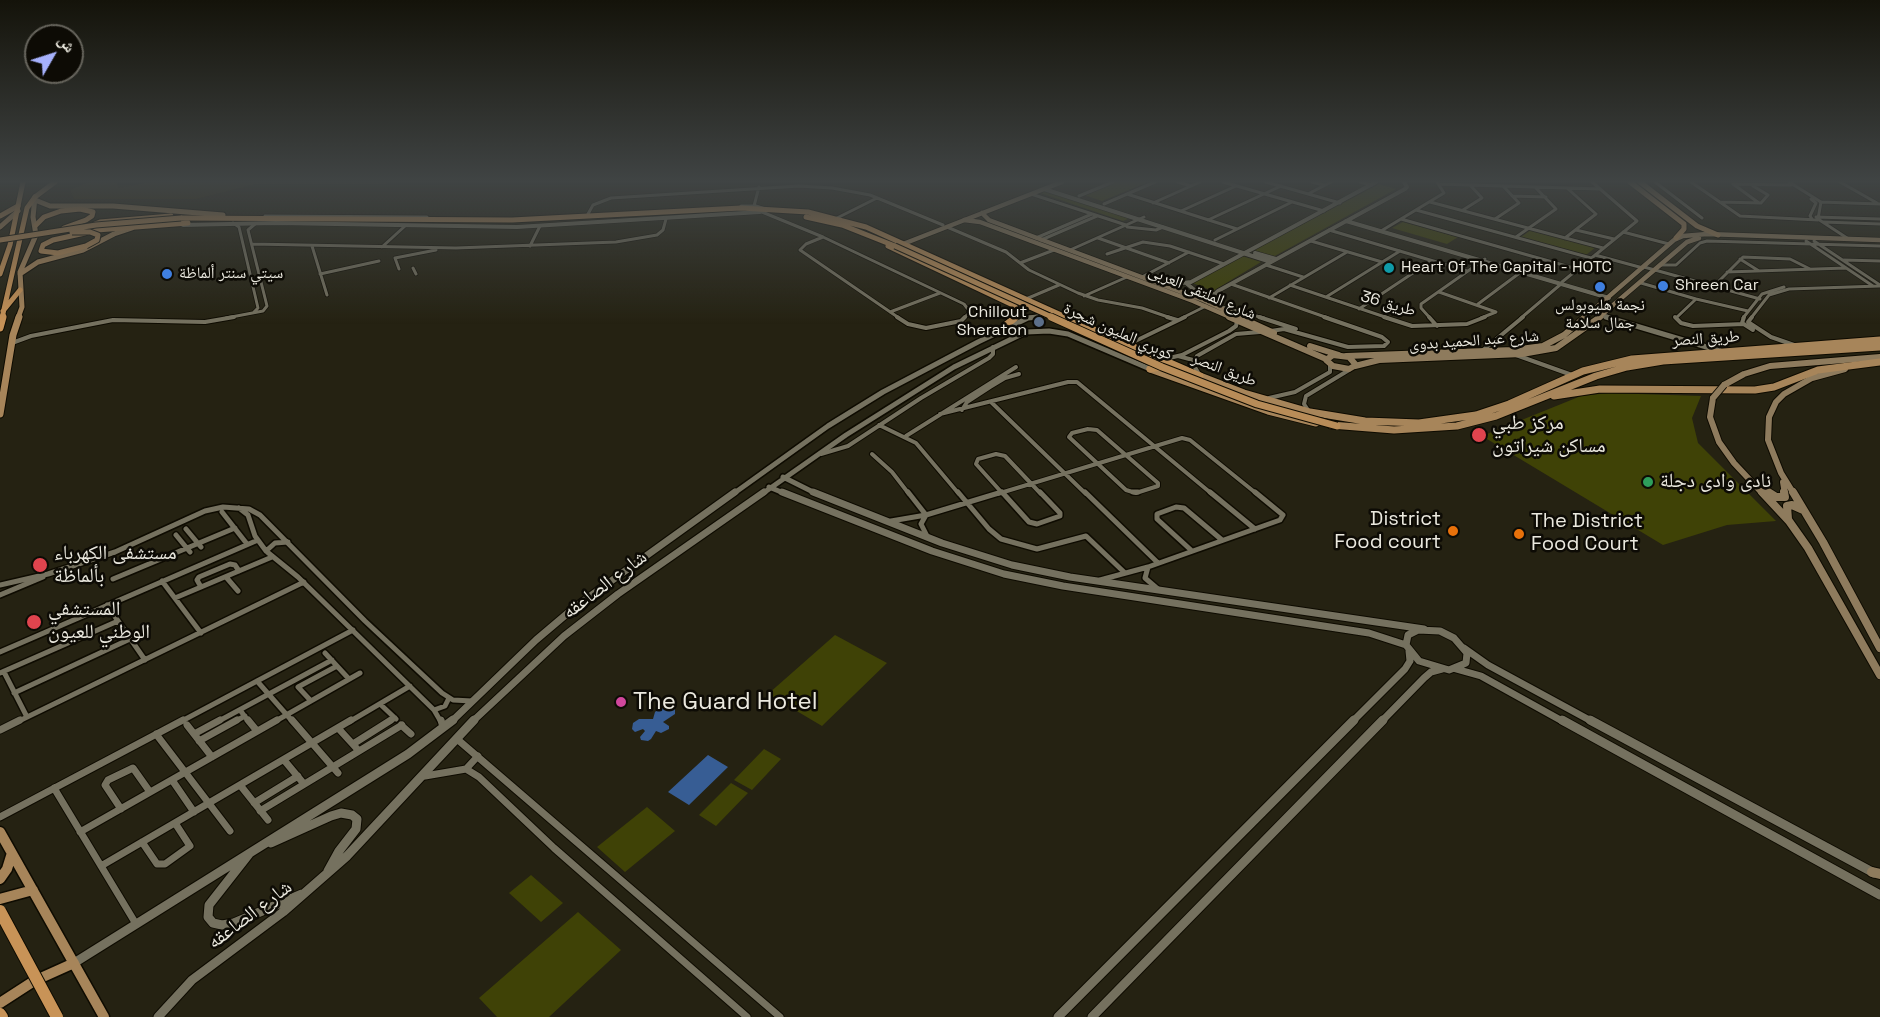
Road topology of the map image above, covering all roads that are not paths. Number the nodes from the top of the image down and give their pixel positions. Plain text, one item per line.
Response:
1 (13, 229) edge
2 (22, 229) edge
3 (36, 229) edge
4 (63, 229) edge
5 (76, 229) edge
6 (115, 229) edge
7 (132, 229) edge
8 (240, 229) edge
9 (248, 229) edge
10 (401, 229) edge
11 (538, 229) edge
12 (662, 229) edge
13 (805, 229) edge
14 (850, 229) edge
15 (864, 229) edge
16 (936, 229) edge
17 (953, 229) edge
18 (999, 229) edge
19 (1017, 229) edge
20 (1059, 229) edge
21 (1063, 229) edge
22 (1117, 229) edge
23 (1171, 229) edge
24 (1180, 229) edge
25 (1289, 229) edge
26 (1438, 229) edge
27 (1488, 229) edge
28 (1527, 229) edge
29 (1534, 229) edge
30 (1626, 229) edge
31 (1682, 229) edge
32 (1704, 229) edge
33 (1828, 229) edge
34 (1836, 229) edge
35 (1237, 230) edge
36 (1329, 230) joint
37 (1382, 230) edge
38 (1576, 230) joint
39 (59, 231) junction
40 (1623, 232) junction
41 (1718, 235) junction
42 (823, 237) junction
43 (1516, 237) junction
44 (35, 238) junction
45 (1098, 238) junction
46 (1565, 238) junction
47 (1676, 238) junction
48 (1039, 239) junction
49 (1614, 239) junction
50 (1835, 239) junction
51 (880, 240) junction
52 (1215, 240) junction
53 (1311, 240) junction
54 (1852, 240) junction
55 (0, 242) edge
56 (1812, 242) junction
57 (1880, 243) edge
58 (252, 244) junction
59 (899, 244) junction
60 (1669, 244) junction
61 (312, 246) junction
62 (530, 246) junction
63 (382, 247) junction
64 (1125, 247) junction
65 (422, 248) junction
66 (441, 248) junction
67 (1603, 248) junction
68 (1054, 250) junction
69 (1070, 250) junction
70 (1400, 251) junction
71 (41, 252) junction
72 (1189, 252) junction
73 (1247, 252) junction
74 (1347, 252) junction
75 (421, 253) junction
76 (1107, 254) dead end
77 (1593, 256) junction
78 (1276, 259) junction
79 (1740, 259) junction
80 (1484, 260) junction
81 (1843, 260) junction
82 (379, 261) dead end
83 (1431, 261) junction
84 (1880, 261) edge
85 (1382, 262) junction
86 (1020, 263) junction
87 (1169, 263) junction
88 (1224, 264) junction
89 (1268, 264) junction
90 (1644, 267) junction
91 (413, 268) dead end
92 (1658, 268) junction
93 (1846, 268) junction
94 (399, 269) dead end
95 (1577, 269) junction
96 (1810, 269) junction
97 (1521, 271) junction
98 (1760, 271) junction
99 (1467, 272) junction
100 (1727, 272) junction
101 (0, 274) edge
102 (320, 274) junction
103 (416, 274) dead end
104 (19, 275) junction
105 (1127, 277) junction
106 (1142, 277) junction
107 (1303, 277) junction
108 (1186, 283) junction
109 (1561, 283) junction
110 (1641, 283) junction
111 (1231, 284) junction
112 (1059, 285) junction
113 (1166, 285) junction
114 (1290, 285) junction
115 (1877, 285) edge
116 (1714, 286) junction
117 (1805, 287) junction
118 (20, 290) junction
119 (1439, 292) junction
120 (940, 293) junction
121 (1214, 294) junction
122 (327, 295) dead end
123 (1084, 296) junction
124 (1326, 297) junction
125 (1610, 297) junction
126 (1269, 298) junction
127 (1759, 298) junction
128 (1026, 299) junction
129 (1696, 299) junction
130 (1765, 299) junction
131 (1034, 303) junction
132 (1012, 304) junction
133 (1215, 304) junction
134 (1478, 304) junction
135 (1206, 306) junction
136 (1359, 309) junction
137 (3, 311) junction
138 (1748, 311) junction
139 (890, 312) junction
140 (1599, 316) junction
141 (1071, 319) junction
142 (1177, 320) junction
143 (1237, 321) junction
144 (1744, 324) junction
145 (1749, 324) junction
146 (1437, 326) junction
147 (1234, 327) junction
148 (0, 328) edge
149 (1007, 328) junction
150 (1270, 331) junction
151 (1244, 332) junction
152 (1262, 332) junction
153 (14, 335) junction
154 (1769, 338) junction
155 (1880, 340) edge
156 (12, 343) junction
157 (1328, 343) junction
158 (1127, 345) junction
159 (1800, 346) junction
160 (993, 347) junction
161 (1880, 347) edge
162 (1770, 348) junction
163 (1327, 351) junction
164 (1482, 351) junction
165 (1717, 352) junction
166 (1318, 354) junction
167 (1516, 355) junction
168 (1178, 356) junction
169 (1343, 356) junction
170 (1880, 357) edge
171 (1326, 359) junction
172 (1160, 360) junction
173 (1193, 360) junction
174 (1880, 363) edge
175 (1330, 365) junction
176 (1016, 367) dead end
177 (1353, 367) junction
178 (1150, 369) junction
179 (1019, 374) dead end
180 (1573, 375) junction
181 (1200, 376) junction
182 (1547, 397) junction
183 (1259, 398) junction
184 (991, 402) junction
185 (962, 410) junction
186 (1310, 412) junction
187 (0, 414) edge
188 (940, 414) junction
189 (879, 425) junction
190 (1337, 426) junction
191 (906, 436) junction
192 (1154, 446) junction
193 (872, 454) dead end
194 (1125, 454) junction
195 (815, 455) junction
196 (1097, 463) junction
197 (1065, 473) junction
198 (1781, 473) junction
199 (1746, 476) junction
200 (783, 477) junction
201 (1032, 483) junction
202 (769, 487) junction
203 (1002, 492) junction
204 (967, 503) junction
205 (237, 507) junction
206 (1803, 511) junction
207 (222, 512) dead end
208 (926, 515) junction
209 (885, 521) junction
210 (1789, 521) junction
211 (235, 528) junction
212 (186, 529) dead end
213 (1255, 529) junction
214 (176, 536) dead end
215 (193, 538) junction
216 (928, 538) junction
217 (258, 540) junction
218 (1222, 540) junction
219 (288, 542) junction
220 (182, 543) junction
221 (247, 544) junction
222 (200, 545) junction
223 (189, 550) junction
224 (266, 551) junction
225 (1192, 551) junction
226 (272, 556) junction
227 (1157, 562) dead end
228 (1148, 567) junction
229 (239, 571) junction
230 (1125, 573) junction
231 (48, 574) junction
232 (226, 577) junction
233 (113, 579) dead end
234 (162, 581) junction
235 (1097, 581) junction
236 (304, 582) junction
237 (0, 585) edge
238 (201, 587) junction
239 (238, 591) dead end
240 (1160, 591) junction
241 (0, 595) edge
242 (175, 598) junction
243 (107, 605) junction
244 (118, 621) junction
245 (1424, 629) junction
246 (353, 630) junction
247 (201, 633) junction
248 (130, 639) junction
249 (1408, 648) junction
250 (1464, 648) junction
251 (1880, 648) edge
252 (0, 652) edge
253 (325, 653) dead end
254 (145, 660) junction
255 (332, 660) junction
256 (337, 666) junction
257 (1442, 669) junction
258 (1456, 669) junction
259 (2, 672) edge
260 (360, 673) dead end
261 (1880, 675) edge
262 (349, 679) junction
263 (257, 681) junction
264 (293, 681) junction
265 (410, 686) junction
266 (298, 687) junction
267 (14, 693) junction
268 (270, 694) junction
269 (449, 698) junction
270 (311, 701) junction
271 (472, 701) junction
272 (380, 704) junction
273 (240, 710) junction
274 (434, 710) junction
275 (287, 714) junction
276 (245, 716) junction
277 (27, 717) junction
278 (395, 718) junction
279 (187, 725) dead end
280 (402, 725) junction
281 (338, 728) junction
282 (443, 728) junction
283 (0, 730) edge
284 (257, 731) junction
285 (156, 734) junction
286 (194, 734) junction
287 (411, 734) dead end
288 (455, 738) junction
289 (199, 741) junction
290 (312, 743) junction
291 (353, 744) junction
292 (359, 751) junction
293 (478, 756) junction
294 (212, 757) junction
295 (284, 760) junction
296 (332, 767) junction
297 (466, 770) junction
298 (186, 772) junction
299 (338, 773) dead end
300 (298, 776) junction
301 (419, 777) junction
302 (172, 780) junction
303 (304, 784) junction
304 (240, 785) junction
305 (54, 788) junction
306 (150, 792) junction
307 (254, 803) junction
308 (208, 804) junction
309 (121, 809) junction
310 (260, 811) junction
311 (194, 812) junction
312 (0, 817) edge
313 (268, 820) dead end
314 (175, 823) junction
315 (230, 831) dead end
316 (0, 832) edge
317 (80, 832) junction
318 (142, 842) junction
319 (259, 847) junction
320 (249, 853) junction
321 (11, 856) junction
322 (101, 866) junction
323 (1877, 874) edge
324 (327, 875) junction
325 (0, 879) edge
326 (33, 890) junction
327 (306, 893) junction
328 (1880, 895) edge
329 (0, 898) edge
330 (0, 911) edge
331 (135, 924) junction
332 (74, 963) junction
333 (0, 1003) edge
334 (57, 1017) edge
335 (104, 1017) edge
336 (158, 1017) edge
337 (747, 1017) edge
338 (780, 1017) edge
339 (1058, 1017) edge
340 (1092, 1017) edge

1 - 101 highway
2 - 137 highway
3 - 44 main road
4 - 39 highway, bridge
5 - 39 highway, bridge
6 - 71 highway
7 - 104 main road
8 - 153 street
9 - 58 street
10 - 63 street
11 - 62 street
12 - 62 street
13 - 42 street
14 - 51 highway, طريق النصر
15 - 59 highway, طريق النصر
16 - 59 main road
17 - 86 street
18 - 68 main road, شارع الملتقى العربى
19 - 48 main road
20 - 48 street
21 - 48 street
22 - 45 street
23 - 73 street
24 - 52 street
25 - 73 street
26 - 95 street
27 - 43 street
28 - 43 street
29 - 46 street
30 - 40 street
31 - 47 main road, شارع عبد الحميد بدوى
32 - 41 main road, شارع عبد الحميد بدوى
33 - 50 street
34 - 54 street
35 - 52 street
36 - 53 street
36 - 70 street
37 - 80 street
38 - 46 street
38 - 49 street
39 - 55 highway, bridge
39 - 71 highway, bridge
40 - 49 street
40 - 60 street
41 - 47 main road, شارع عبد الحميد بدوى
41 - 50 main road, شارع عبد الحميد بدوى
42 - 120 street
42 - 139 street
43 - 77 street
44 - 71 main road
44 - 104 main road
45 - 64 street
45 - 69 street
46 - 67 street
47 - 60 main road, شارع عبد الحميد بدوى
48 - 69 main road
49 - 67 street
50 - 54 main road, شارع عبد الحميد بدوى
51 - 59 highway, طريق النصر
51 - 132 highway
52 - 73 street
53 - 74 street
53 - 78 street
54 - 57 main road, شارع عبد الحميد بدوى
56 - 57 main road, شارع عبد الحميد بدوى
56 - 81 street
56 - 92 street
56 - 92 main road, شارع عبد الحميد بدوى
56 - 93 street
58 - 61 street
58 - 156 street
59 - 128 highway, طريق النصر
59 - 190 highway, كوبري المليون شجرة, bridge
60 - 90 main road, شارع عبد الحميد بدوى
61 - 63 street
61 - 102 street
62 - 66 street
63 - 65 street
64 - 72 street
64 - 76 street
64 - 87 street
65 - 66 street
65 - 75 street
66 - 75 street
67 - 77 street
68 - 86 street
68 - 105 main road, شارع الملتقى العربى
69 - 106 main road
70 - 83 street
70 - 85 street
72 - 87 street
72 - 88 street
73 - 78 street
73 - 88 street
73 - 89 street
74 - 85 street
74 - 107 street
75 - 94 street
77 - 90 street
77 - 95 street
78 - 89 street
79 - 96 street
79 - 98 street
79 - 100 street
80 - 97 street
80 - 99 street
81 - 84 street
81 - 115 street
82 - 102 street
83 - 99 street
83 - 136 street
85 - 124 street
86 - 112 street
87 - 106 street
88 - 108 street
89 - 107 street
89 - 111 street
90 - 92 street
90 - 125 main road, شارع عبد الحميد بدوى
91 - 103 street
92 - 110 main road, شارع عبد الحميد بدوى
92 - 116 street
93 - 96 street
93 - 115 street
95 - 109 street
96 - 98 street
97 - 109 street
97 - 134 street
98 - 100 street
99 - 119 street
100 - 116 street
102 - 122 street
104 - 118 main road
105 - 123 street
105 - 135 main road, شارع الملتقى العربى
106 - 113 main road
107 - 114 street
108 - 113 street
108 - 121 street
109 - 125 street
109 - 164 street
110 - 129 street
110 - 140 main road, شارع عبد الحميد بدوى
111 - 121 street
111 - 126 street
112 - 123 street
112 - 128 street
113 - 133 main road
114 - 124 street, طريق 36
114 - 126 street
115 - 117 street
116 - 127 street
117 - 127 street
117 - 130 street
118 - 137 highway
118 - 153 main road
119 - 134 street, طريق 36
119 - 146 street
120 - 139 street
120 - 139 street
121 - 133 street
123 - 142 street
124 - 136 street, طريق 36
125 - 164 main road, شارع عبد الحميد بدوى
126 - 157 street
127 - 130 street
127 - 138 street
128 - 131 highway, طريق النصر
129 - 138 street
129 - 144 street
130 - 145 street
131 - 132 highway
131 - 141 highway, طريق النصر
132 - 149 highway
133 - 150 main road
133 - 157 street, شارع الملتقى العربى
134 - 146 street, طريق 36
135 - 142 street
135 - 143 main road, شارع الملتقى العربى
136 - 146 street, طريق 36
137 - 148 highway
138 - 144 street
140 - 165 street
140 - 167 main road, شارع عبد الحميد بدوى
141 - 149 street, شارع الصاعقه
141 - 158 highway, طريق النصر
142 - 158 street
143 - 147 street
143 - 152 main road, شارع الملتقى العربى
144 - 145 street
144 - 154 street
145 - 154 street
147 - 151 street
147 - 168 street
149 - 271 street, شارع الصاعقه
150 - 157 street
150 - 163 main road
151 - 152 street
151 - 173 street
152 - 166 main road, شارع الملتقى العربى
153 - 156 main road
154 - 159 street
154 - 162 street
155 - 159 main road, طريق النصر
156 - 187 main road
158 - 172 highway, طريق النصر
159 - 162 main road, طريق النصر
160 - 178 street, شارع الصاعقه
160 - 189 street
160 - 195 street, شارع الصاعقه
161 - 182 main road, طريق النصر
162 - 165 main road, طريق النصر
163 - 166 main road
163 - 169 main road
164 - 169 main road, شارع عبد الحميد بدوى
165 - 180 main road, طريق النصر
166 - 171 main road, شارع الملتقى العربى
167 - 177 main road, شارع عبد الحميد بدوى
167 - 180 street
168 - 172 street
168 - 173 street
169 - 171 main road
169 - 177 main road
170 - 199 main road, bridge
171 - 175 main road
172 - 178 highway
172 - 181 highway, طريق النصر
173 - 181 street
174 - 182 main road
174 - 198 main road
175 - 177 main road, شارع عبد الحميد بدوى
175 - 183 street
176 - 188 street
177 - 186 street
178 - 190 main road, طريق النصر
179 - 185 street
180 - 186 main road, طريق النصر
181 - 183 main road, طريق النصر
182 - 190 main road, طريق النصر
183 - 186 main road, طريق النصر
184 - 185 street
184 - 192 street
184 - 197 street
185 - 188 street
188 - 191 street
189 - 191 street
189 - 195 street
191 - 204 street
192 - 194 street
192 - 213 street
192 - 213 street
193 - 208 street
194 - 196 street
194 - 196 street
194 - 196 street
195 - 200 street, شارع الصاعقه
196 - 197 street
197 - 201 street
197 - 227 street
198 - 199 main road
198 - 206 main road
199 - 210 main road
200 - 202 street, شارع الصاعقه
200 - 209 street
201 - 203 street
201 - 203 street
201 - 203 street
202 - 249 street
202 - 288 street, شارع الصاعقه
203 - 204 street
204 - 208 street
204 - 230 street
205 - 217 street
205 - 219 street
205 - 231 street
206 - 210 main road
206 - 251 main road
207 - 211 street
208 - 209 street
208 - 216 street
209 - 216 street
210 - 261 main road
211 - 221 street
211 - 222 street
212 - 215 street
213 - 218 street
214 - 220 street
215 - 220 street
215 - 222 street
216 - 235 street
217 - 221 street
217 - 224 street
218 - 225 street
218 - 225 street
219 - 224 street
219 - 269 street
220 - 223 street
221 - 234 street
222 - 223 street
223 - 233 street
224 - 226 street
225 - 228 street
226 - 229 street
226 - 236 street
228 - 230 street
228 - 240 street
229 - 232 street
229 - 238 street
230 - 235 street
231 - 237 street
231 - 241 street
232 - 238 street
232 - 239 street
234 - 242 street
234 - 243 street
235 - 240 street
236 - 246 street
236 - 247 street
238 - 242 street
240 - 245 street
242 - 247 street
243 - 244 street
243 - 252 street
244 - 248 street
244 - 259 street
245 - 249 street
245 - 250 street
246 - 263 street
246 - 265 street
247 - 254 street
248 - 254 street
248 - 267 street
249 - 257 street
249 - 339 street
250 - 258 street
250 - 323 street
253 - 255 street
254 - 277 street
255 - 256 street
255 - 264 street
256 - 262 street
256 - 266 street
257 - 258 street
257 - 340 street
258 - 328 street
259 - 267 street
260 - 262 street
262 - 270 street
263 - 268 street
263 - 285 street
264 - 266 street
264 - 268 street
265 - 272 street
265 - 274 street
266 - 270 street
267 - 277 street
268 - 273 street
268 - 275 street
269 - 271 street
269 - 274 street
270 - 275 street
271 - 282 street, شارع الصاعقه
272 - 278 street
272 - 281 street
273 - 276 street
273 - 286 street
274 - 282 street
275 - 284 street
275 - 290 street
276 - 284 street
276 - 289 street
277 - 283 street
278 - 280 street
278 - 291 street
279 - 286 street
280 - 287 street
280 - 292 street
281 - 290 street
281 - 291 street
282 - 319 street, شارع الصاعقه
284 - 294 street
285 - 298 street
285 - 305 street
286 - 289 street
288 - 293 street
288 - 301 street, شارع الصاعقه
289 - 294 street
290 - 295 street
290 - 296 street
291 - 292 street
292 - 296 street
293 - 297 street
293 - 338 street
294 - 298 street
295 - 300 street
295 - 304 street
296 - 299 street
296 - 303 street
297 - 301 street
297 - 337 street
298 - 302 street
298 - 308 street
300 - 303 street
300 - 307 street
301 - 324 street, شارع الصاعقه
302 - 306 street
302 - 311 street
303 - 310 street
304 - 307 street
304 - 308 street
305 - 312 street
305 - 317 street
306 - 309 street
306 - 309 street
307 - 310 street
308 - 311 street
308 - 315 street
309 - 317 street
310 - 313 street
311 - 314 street
314 - 318 street
314 - 318 street
316 - 321 main road
317 - 322 street
318 - 322 street
319 - 320 street, شارع الصاعقه
319 - 324 street
320 - 327 street
320 - 331 street, شارع الصاعقه
321 - 325 main road
321 - 326 main road
322 - 331 street
324 - 327 street, شارع الصاعقه
326 - 329 main road
326 - 332 main road
327 - 336 street, شارع الصاعقه
330 - 334 highway, bridge
331 - 332 street, شارع الصاعقه
332 - 333 main road
332 - 335 main road

